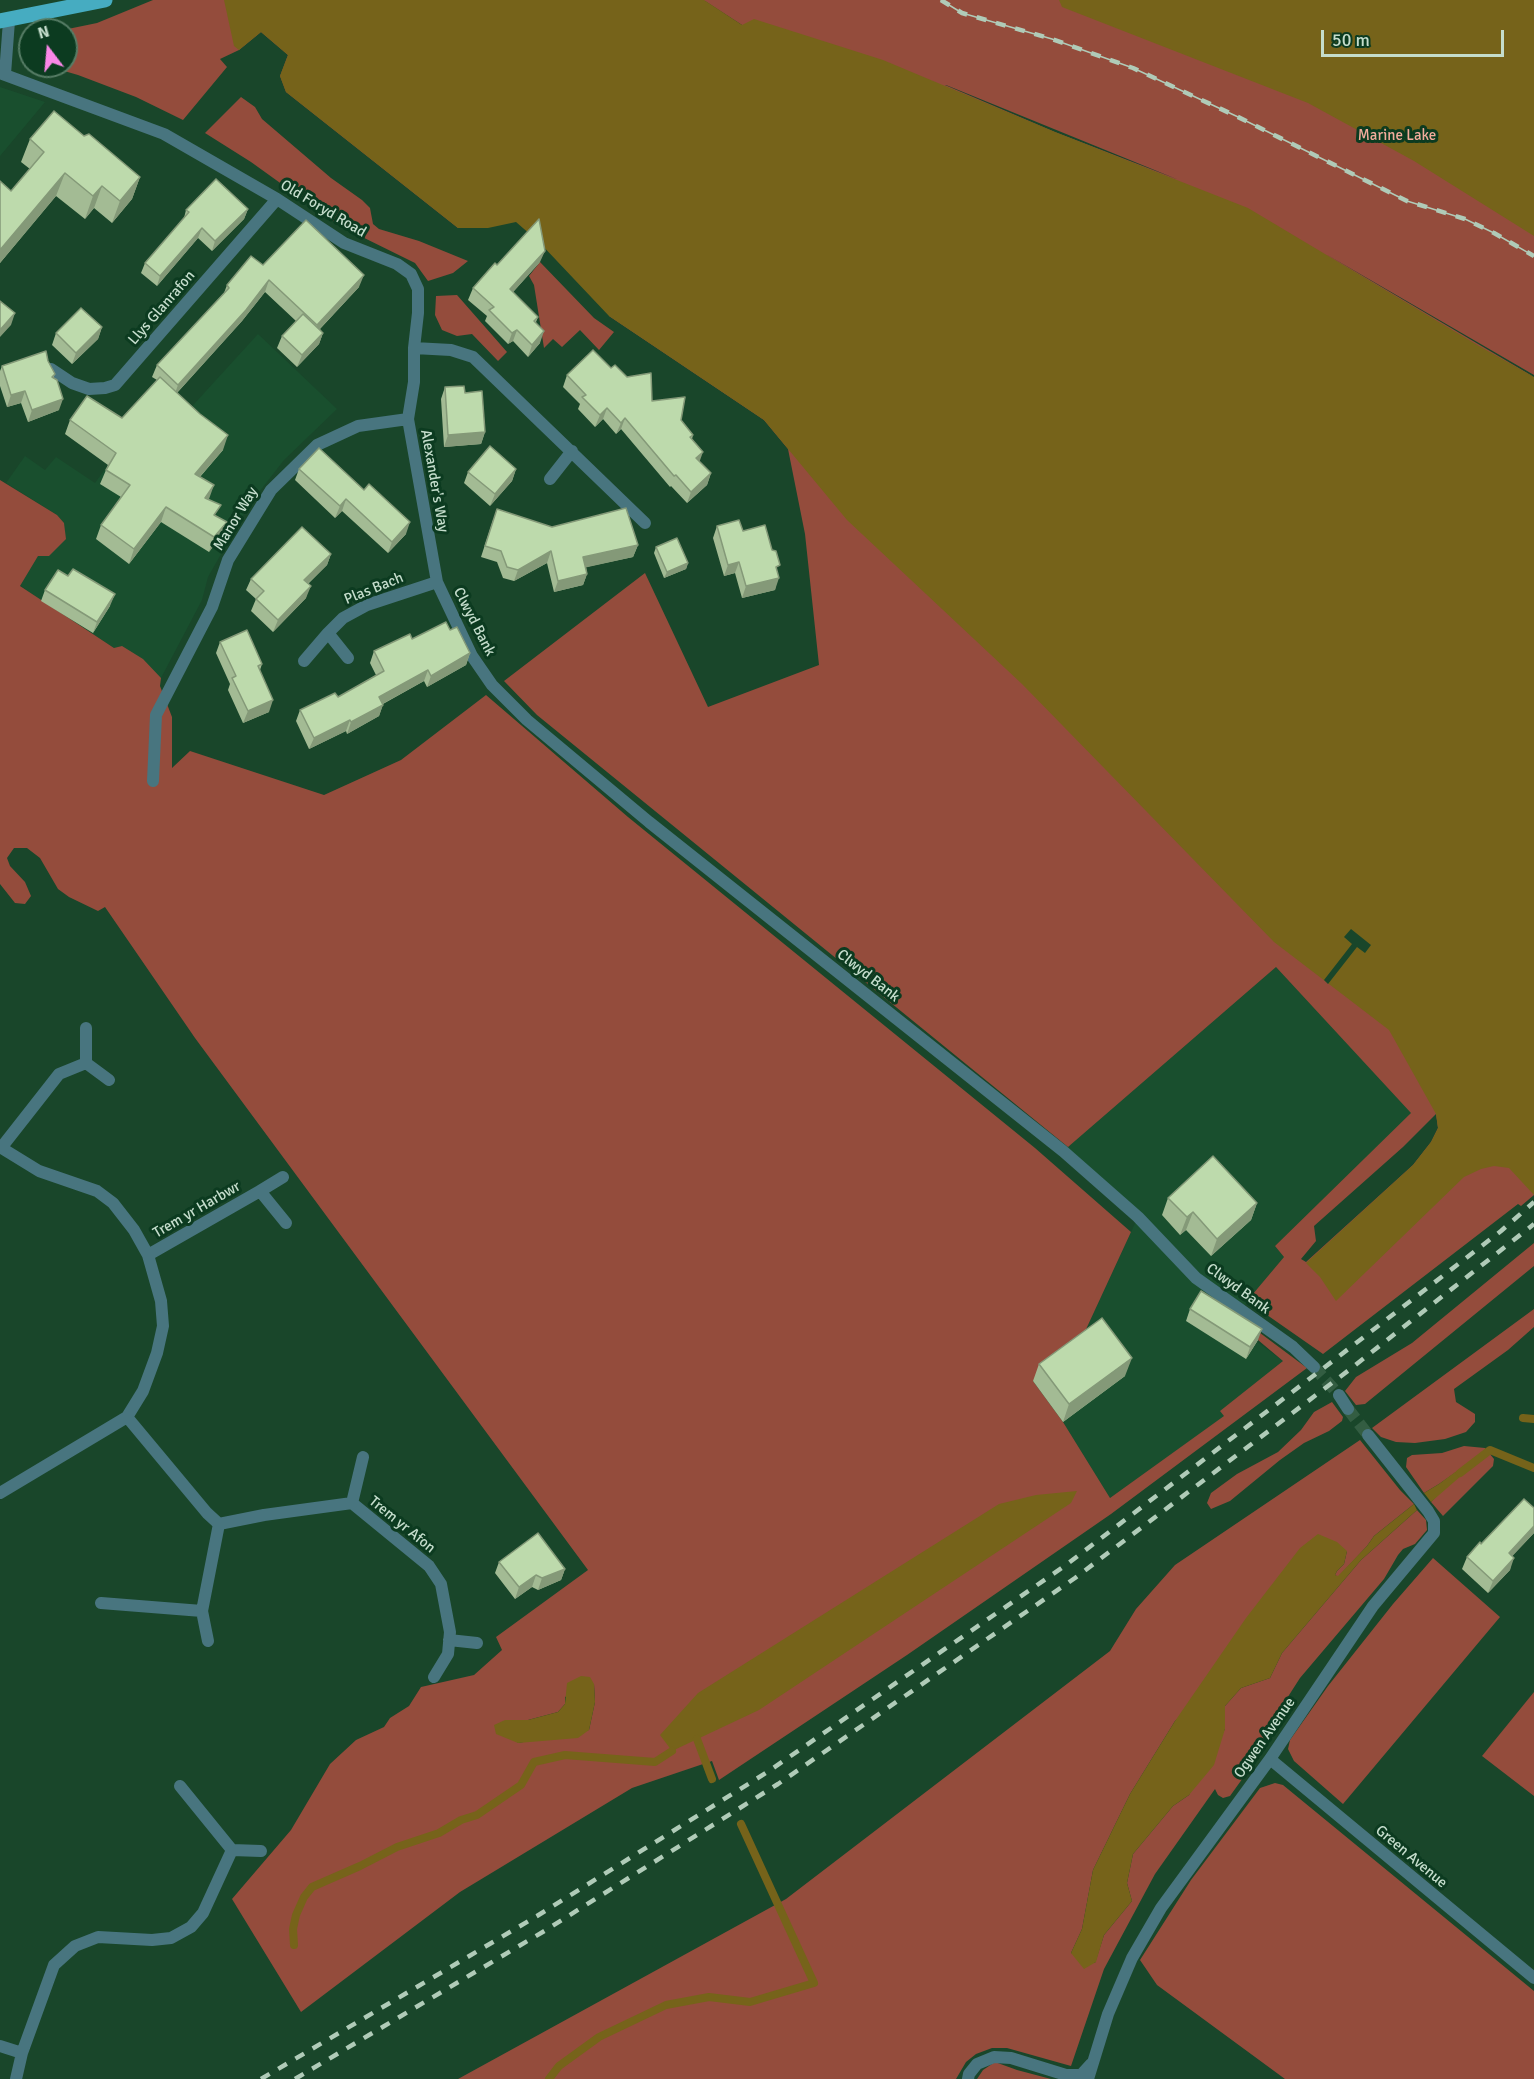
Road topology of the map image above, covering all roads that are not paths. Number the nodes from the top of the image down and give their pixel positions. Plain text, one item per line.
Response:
1 (105, 0) edge
2 (4, 21) edge
3 (2, 73) edge
4 (277, 199) junction
5 (414, 348) junction
6 (51, 369) edge
7 (408, 419) junction
8 (572, 451) junction
9 (550, 479) dead end
10 (645, 523) dead end
11 (437, 582) junction
12 (328, 633) junction
13 (348, 658) dead end
14 (304, 661) dead end
15 (153, 781) dead end
16 (86, 1028) dead end
17 (86, 1064) junction
18 (109, 1080) dead end
19 (1, 1147) edge
20 (283, 1177) dead end
21 (260, 1191) junction
22 (286, 1223) dead end
23 (148, 1256) junction
24 (1314, 1367) tunnel mouth
25 (1339, 1395) tunnel mouth
26 (1348, 1409) tunnel mouth
27 (127, 1417) junction
28 (1368, 1435) tunnel mouth
29 (363, 1456) dead end
30 (0, 1493) edge
31 (352, 1503) junction
32 (219, 1524) junction
33 (100, 1603) dead end
34 (202, 1611) junction
35 (450, 1640) junction
36 (208, 1641) dead end
37 (477, 1643) dead end
38 (434, 1677) dead end
39 (1270, 1759) junction
40 (180, 1786) dead end
41 (232, 1850) junction
42 (261, 1851) dead end
43 (1534, 1978) edge
44 (0, 2046) edge
45 (22, 2053) junction
46 (1091, 2063) junction
47 (16, 2079) edge
48 (968, 2079) edge
49 (1088, 2079) edge

1 - 2 main road
2 - 3 street, Old Foryd Road
3 - 4 street, Old Foryd Road
4 - 5 street, Old Foryd Road
4 - 6 street, Llys Glanrafon
5 - 7 street, Alexander's Way
5 - 8 street
7 - 11 street, Alexander's Way
7 - 15 street, Manor Way
8 - 9 street
8 - 10 street
11 - 12 street, Plas Bach
11 - 24 street, Clwyd Bank
12 - 13 street
12 - 14 street, Plas Bach
16 - 17 street
17 - 18 street
17 - 19 street
19 - 23 street
20 - 21 street, Trem yr Harbwr
21 - 22 street, Trem yr Harbwr
21 - 23 street, Trem yr Harbwr
23 - 27 street
25 - 26 street
27 - 30 street
27 - 32 street
28 - 39 street, Ogwen Avenue
29 - 31 street, Trem yr Afon
31 - 32 street, Trem yr Afon
31 - 35 street, Trem yr Afon
32 - 34 street
33 - 34 street
34 - 36 street
35 - 37 street
35 - 38 street, Trem yr Afon
39 - 43 street, Green Avenue
39 - 46 street, Ogwen Avenue
40 - 41 street
41 - 42 street
41 - 45 street
44 - 45 street
45 - 47 street
46 - 48 street
46 - 49 street, Ogwen Avenue

